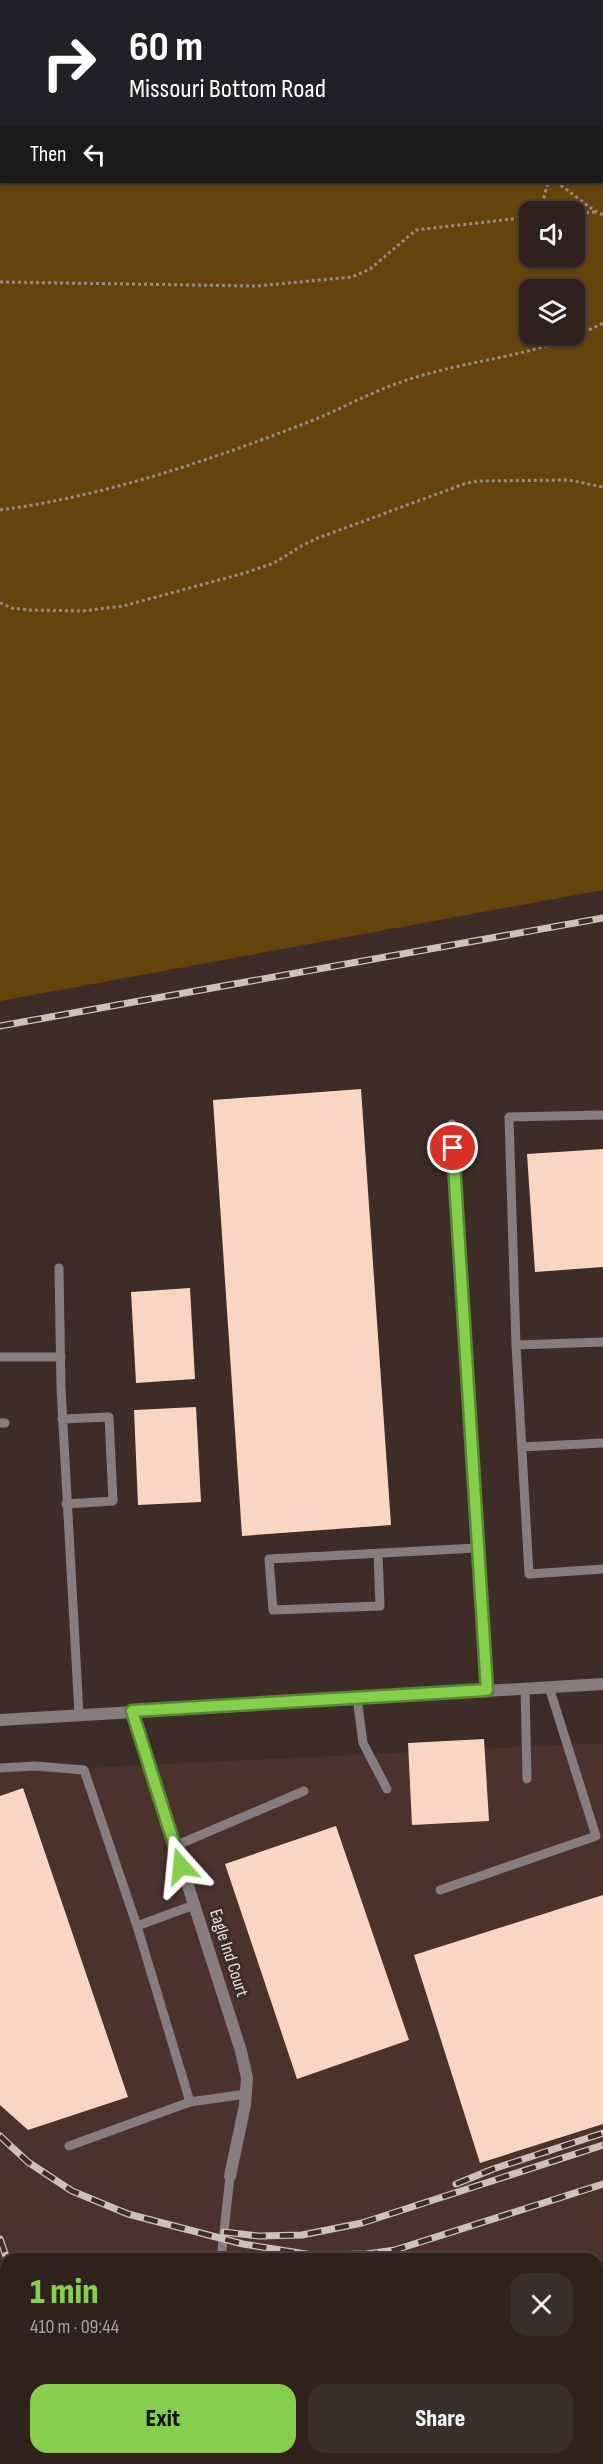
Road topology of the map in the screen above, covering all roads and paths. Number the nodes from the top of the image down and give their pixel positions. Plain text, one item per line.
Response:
1 (548, 183) edge
2 (558, 183) edge
3 (540, 201) edge
4 (585, 212) edge
5 (595, 212) junction
6 (603, 215) edge
7 (519, 216) edge
8 (0, 282) edge
9 (603, 323) edge
10 (603, 487) edge
11 (0, 510) edge
12 (0, 603) edge
13 (603, 1115) edge
14 (452, 1124) dead end
15 (59, 1268) dead end
16 (603, 1342) edge
17 (516, 1345) junction
18 (0, 1357) edge
19 (61, 1357) junction
20 (62, 1419) junction
21 (603, 1443) edge
22 (522, 1447) junction
23 (66, 1503) junction
24 (477, 1548) junction
25 (378, 1553) junction
26 (603, 1569) edge
27 (603, 1684) edge
28 (549, 1687) junction
29 (525, 1688) junction
30 (487, 1690) junction
31 (357, 1698) junction
32 (132, 1711) junction
33 (79, 1714) junction
34 (0, 1720) edge
35 (0, 1768) edge
36 (527, 1779) dead end
37 (387, 1789) dead end
38 (304, 1791) dead end
39 (599, 1835) edge
40 (175, 1846) junction
41 (440, 1890) dead end
42 (194, 1905) junction
43 (137, 1926) junction
44 (246, 2094) junction
45 (190, 2102) junction
46 (69, 2145) dead end
47 (230, 2176) joint
48 (221, 2253) edge

1 - 3 path
2 - 5 path
4 - 5 path
5 - 6 path
7 - 8 path
9 - 11 path
10 - 12 path
13 - 17 lane
14 - 24 lane
15 - 19 lane
16 - 17 lane
17 - 22 lane
18 - 19 lane
19 - 20 lane
20 - 23 lane
20 - 23 lane
21 - 22 lane
22 - 26 lane
23 - 33 lane
24 - 25 lane
24 - 30 lane
25 - 25 lane
27 - 28 street
28 - 29 street
28 - 39 lane
29 - 30 street
29 - 36 lane
30 - 31 street
31 - 32 street
31 - 37 lane
32 - 33 street
32 - 40 street, Eagle Ind Court
33 - 34 street
35 - 43 lane
38 - 40 lane
39 - 41 lane
40 - 42 street, Eagle Ind Court
42 - 43 lane
42 - 44 street, Eagle Ind Court
43 - 45 lane
44 - 45 lane
44 - 47 street, Eagle Ind Court
45 - 46 lane
47 - 48 lane

